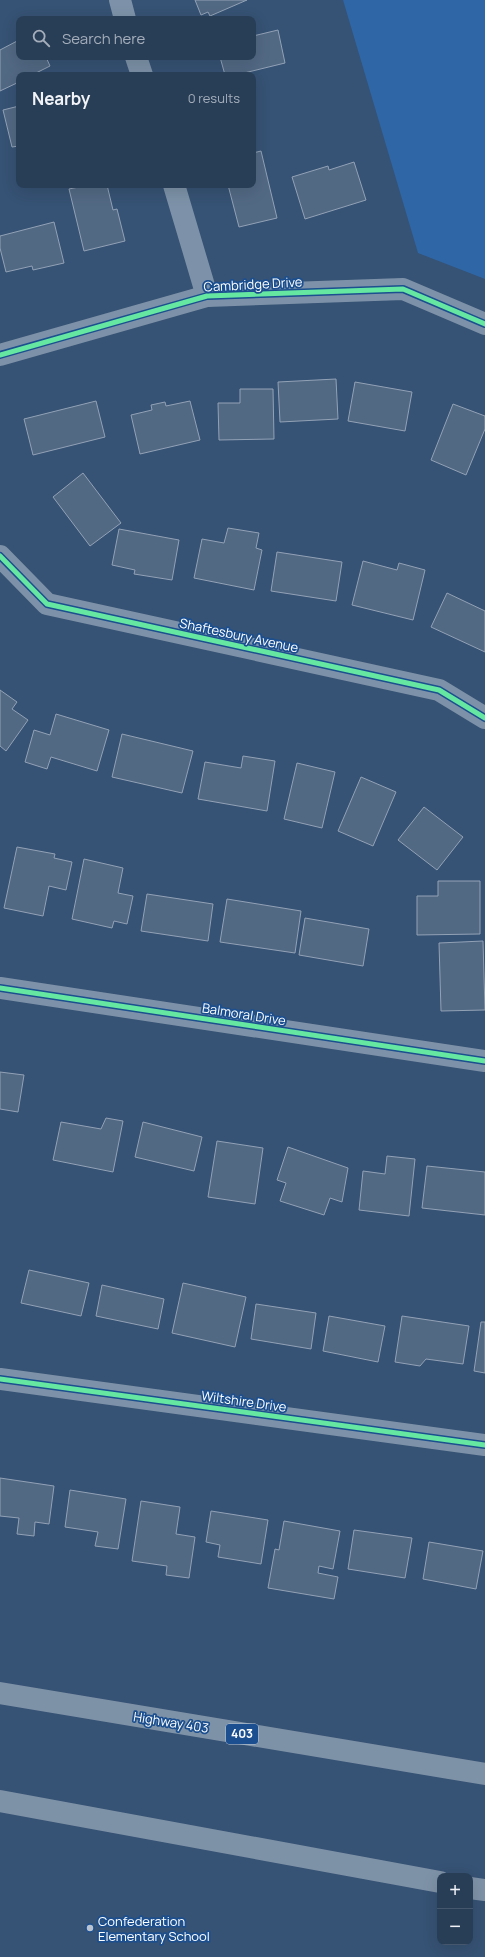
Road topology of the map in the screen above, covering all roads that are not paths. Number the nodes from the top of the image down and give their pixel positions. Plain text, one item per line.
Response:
1 (120, 0) edge
2 (124, 16) edge
3 (137, 60) edge
4 (141, 72) edge
5 (175, 188) edge
6 (207, 296) junction
7 (485, 324) edge
8 (0, 355) edge
9 (0, 556) edge
10 (485, 718) edge
11 (0, 988) edge
12 (485, 1061) edge
13 (0, 1379) edge
14 (485, 1445) edge
15 (0, 1693) edge
16 (485, 1774) edge
17 (0, 1801) edge
18 (437, 1881) edge
19 (473, 1888) edge
20 (485, 1890) edge

1 - 2 street
3 - 4 street
5 - 6 street
6 - 7 street, Cambridge Drive
6 - 8 street, Cambridge Drive
9 - 10 street, Shaftesbury Avenue
11 - 12 street, Balmoral Drive
13 - 14 street, Wiltshire Drive
15 - 16 highway, Highway 403 / 403
17 - 18 highway
19 - 20 highway

